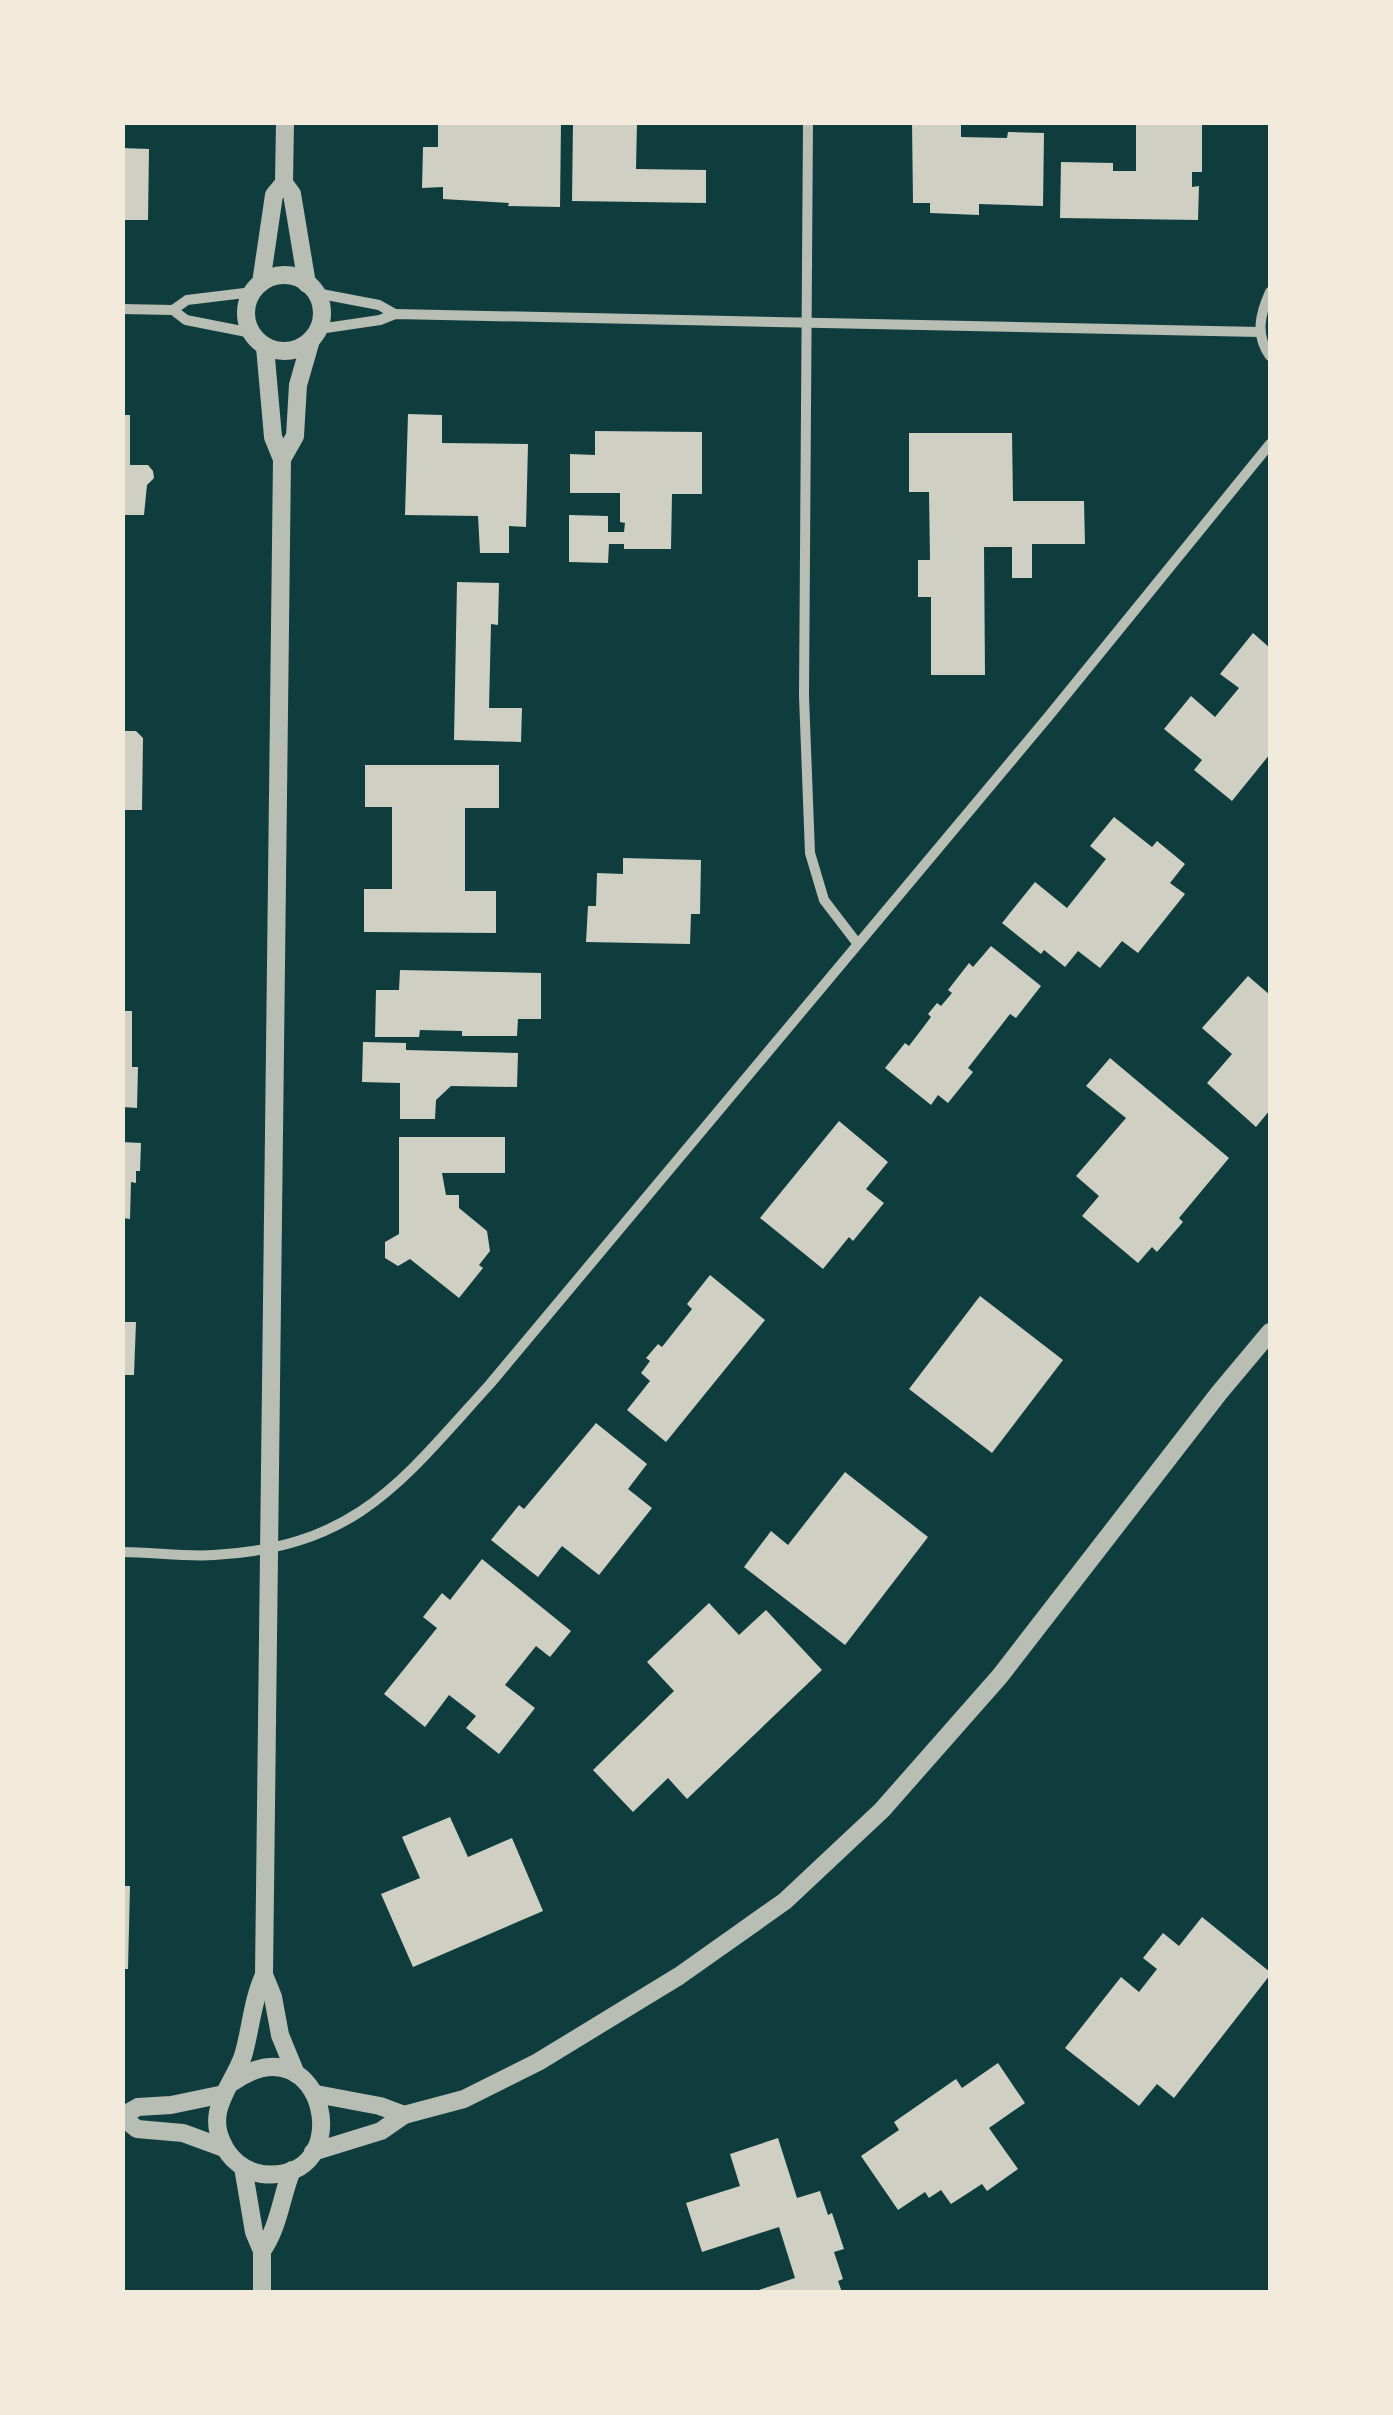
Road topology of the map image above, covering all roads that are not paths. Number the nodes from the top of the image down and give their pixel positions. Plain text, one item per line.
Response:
1 (285, 122) edge
2 (808, 122) edge
3 (284, 183) junction
4 (257, 287) junction
5 (312, 288) junction
6 (1270, 292) edge
7 (122, 309) edge
8 (173, 310) junction
9 (395, 314) junction
10 (806, 323) junction
11 (1260, 332) junction
12 (315, 334) junction
13 (258, 340) junction
14 (1270, 356) edge
15 (1270, 444) edge
16 (282, 459) junction
17 (858, 943) junction
18 (1270, 1332) edge
19 (271, 1548) junction
20 (122, 1552) edge
21 (264, 1975) junction
22 (296, 2074) junction
23 (229, 2088) junction
24 (316, 2094) junction
25 (404, 2115) junction
26 (122, 2116) edge
27 (224, 2148) junction
28 (313, 2152) junction
29 (243, 2167) junction
30 (292, 2170) junction
31 (262, 2252) junction
32 (262, 2292) edge

1 - 3 street
2 - 10 street
3 - 4 street
3 - 5 street
4 - 5 street
4 - 8 street
4 - 13 street
5 - 9 street
5 - 12 street
6 - 11 street
7 - 8 street
8 - 13 street
9 - 10 street
9 - 12 street
10 - 11 street
10 - 17 street
11 - 14 street
12 - 13 street
12 - 16 street
13 - 16 street
15 - 17 street
16 - 19 street
17 - 19 street
18 - 25 street
19 - 20 street
19 - 21 street
21 - 22 street
21 - 23 street
22 - 23 street
22 - 24 street
23 - 26 street
23 - 27 street
24 - 25 street
24 - 28 street
25 - 28 street
26 - 27 street
27 - 29 street
28 - 30 street
29 - 30 street
29 - 31 street
30 - 31 street
31 - 32 street

